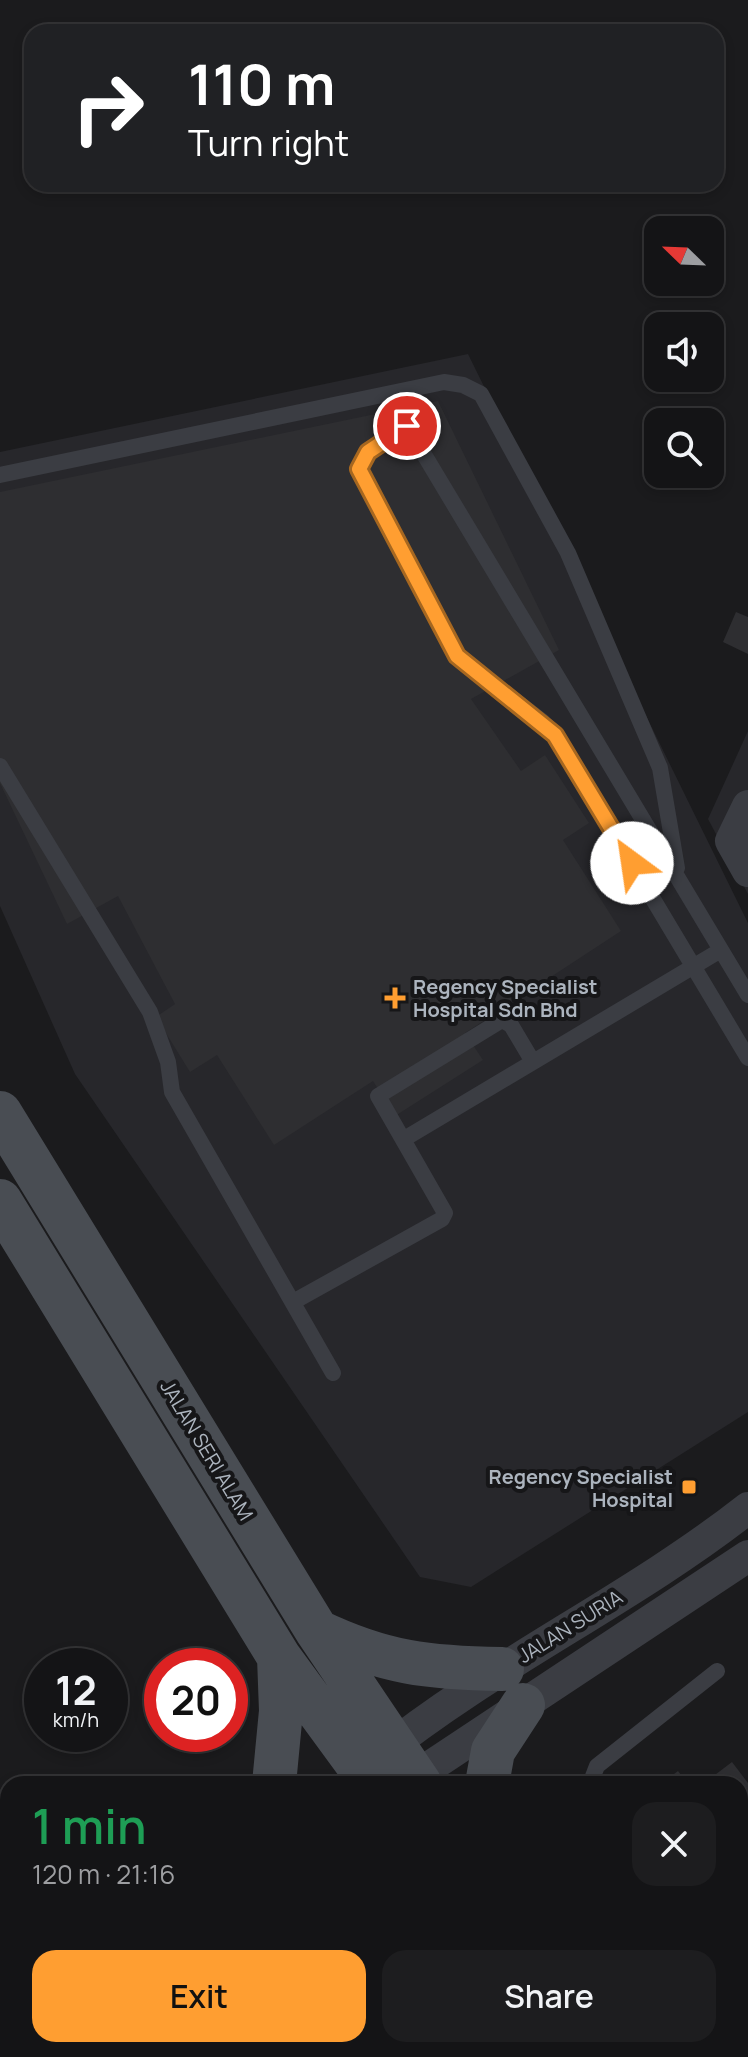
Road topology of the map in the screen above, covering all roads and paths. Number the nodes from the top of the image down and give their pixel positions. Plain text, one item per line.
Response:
1 (0, 475) edge
2 (0, 766) edge
3 (748, 806) edge
4 (748, 871) edge
5 (678, 878) junction
6 (721, 950) junction
7 (693, 966) junction
8 (748, 995) edge
9 (748, 1058) edge
10 (533, 1062) junction
11 (0, 1113) edge
12 (404, 1139) junction
13 (0, 1201) edge
14 (293, 1302) junction
15 (333, 1373) dead end
16 (748, 1508) edge
17 (744, 1566) edge
18 (317, 1631) junction
19 (279, 1657) junction
20 (717, 1671) dead end
21 (512, 1687) junction
22 (388, 1775) edge
23 (275, 1776) edge
24 (488, 1776) edge
25 (593, 1776) edge

1 - 5 lane
2 - 14 lane
3 - 4 street
5 - 6 lane
5 - 7 lane
6 - 7 lane
6 - 8 lane
7 - 9 lane
7 - 10 lane
10 - 12 lane
10 - 12 lane
11 - 18 main road, JALAN SERI ALAM
12 - 14 lane
13 - 19 main road
14 - 15 lane
16 - 21 street, JALAN SURIA
17 - 21 street, JALAN SURIA
18 - 21 main road
18 - 22 main road, JALAN SERI ALAM
19 - 22 main road
19 - 23 main road
20 - 25 lane
21 - 22 street, JALAN SURIA
21 - 24 main road

